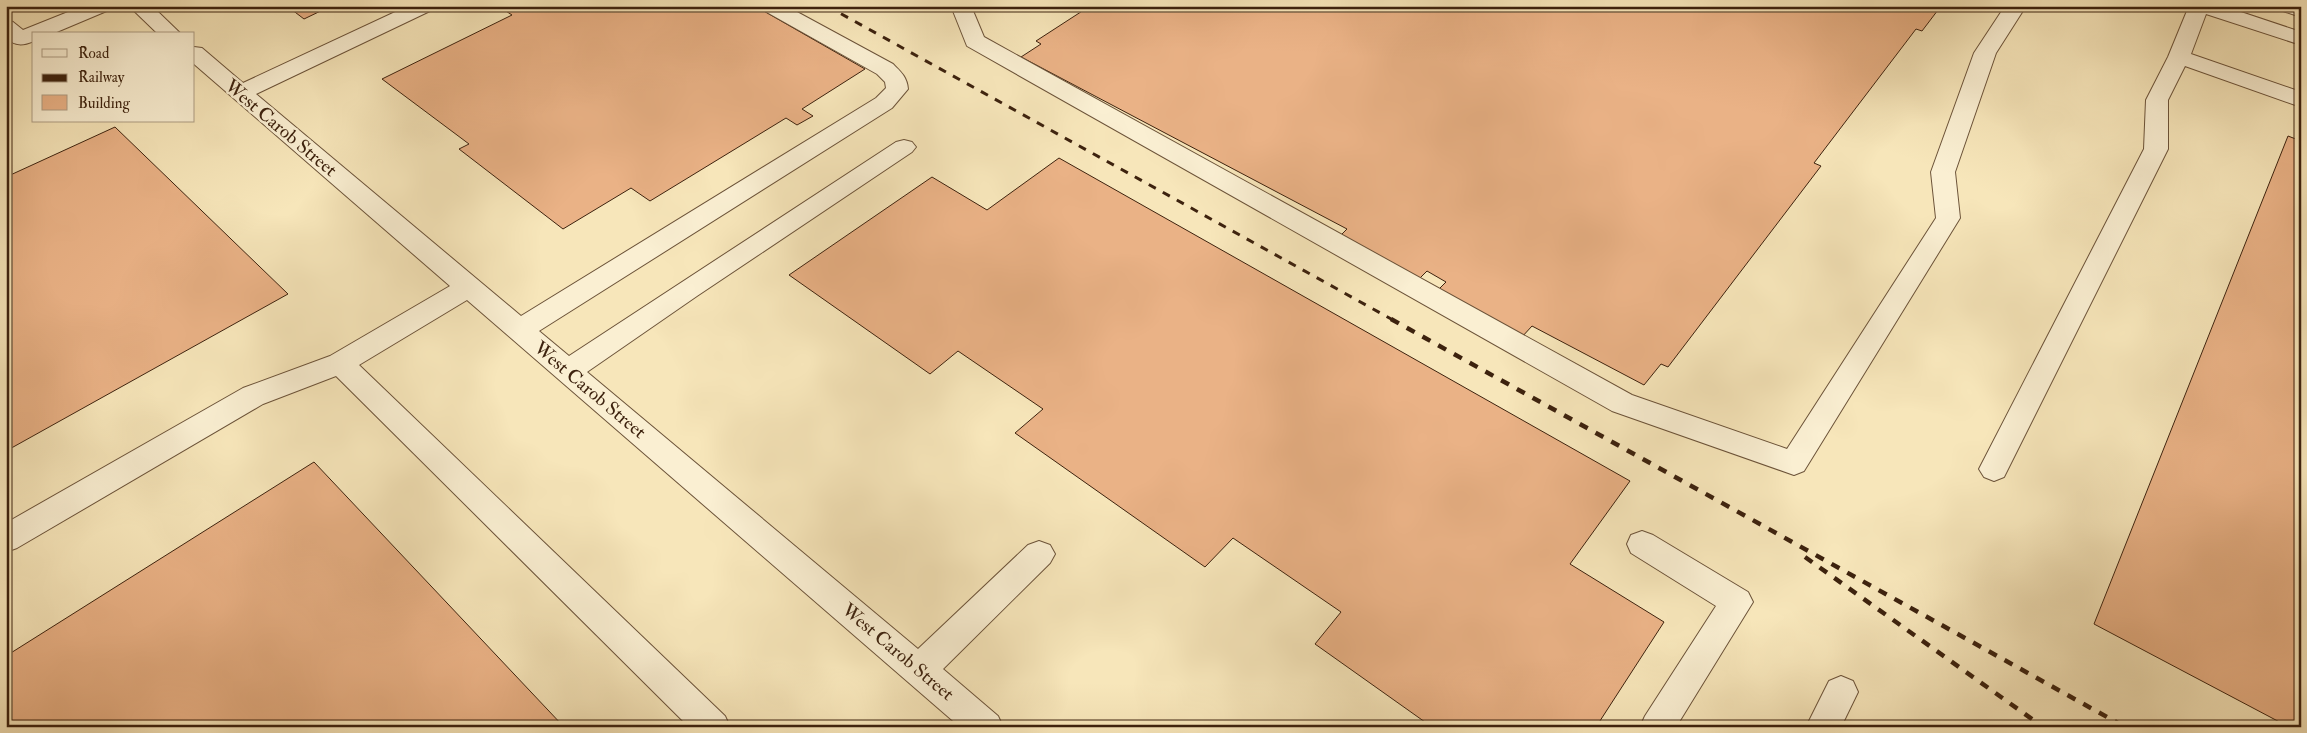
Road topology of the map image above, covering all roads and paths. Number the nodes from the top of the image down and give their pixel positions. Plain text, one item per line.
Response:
1 (102, 6) edge
2 (139, 6) edge
3 (425, 6) edge
4 (770, 6) edge
5 (961, 6) edge
6 (2016, 6) edge
7 (2200, 6) edge
8 (2287, 6) edge
9 (2301, 11) edge
10 (6, 26) edge
11 (37, 32) edge
12 (169, 32) edge
13 (32, 34) edge
14 (2301, 39) edge
15 (195, 54) edge
16 (2179, 57) junction
17 (241, 93) junction
18 (2301, 100) edge
19 (904, 147) dead end
20 (468, 286) junction
21 (519, 330) junction
22 (340, 363) junction
23 (568, 371) junction
24 (1994, 469) dead end
25 (6, 539) edge
26 (1642, 544) dead end
27 (1039, 554) dead end
28 (919, 670) junction
29 (1841, 692) dead end
30 (713, 727) edge
31 (986, 727) edge
32 (1657, 727) edge
33 (1823, 727) edge

1 - 11 street
2 - 12 street
3 - 17 street
4 - 21 street
5 - 6 street
7 - 14 street
7 - 16 street
8 - 9 street
10 - 13 street
15 - 17 street, West Carob Street
16 - 18 street
16 - 24 street
17 - 20 street, West Carob Street
19 - 23 street
20 - 21 street, West Carob Street
20 - 22 street
21 - 23 street, West Carob Street
22 - 25 street
22 - 30 street
23 - 28 street, West Carob Street
26 - 32 street
27 - 28 street
28 - 31 street, West Carob Street
29 - 33 street

